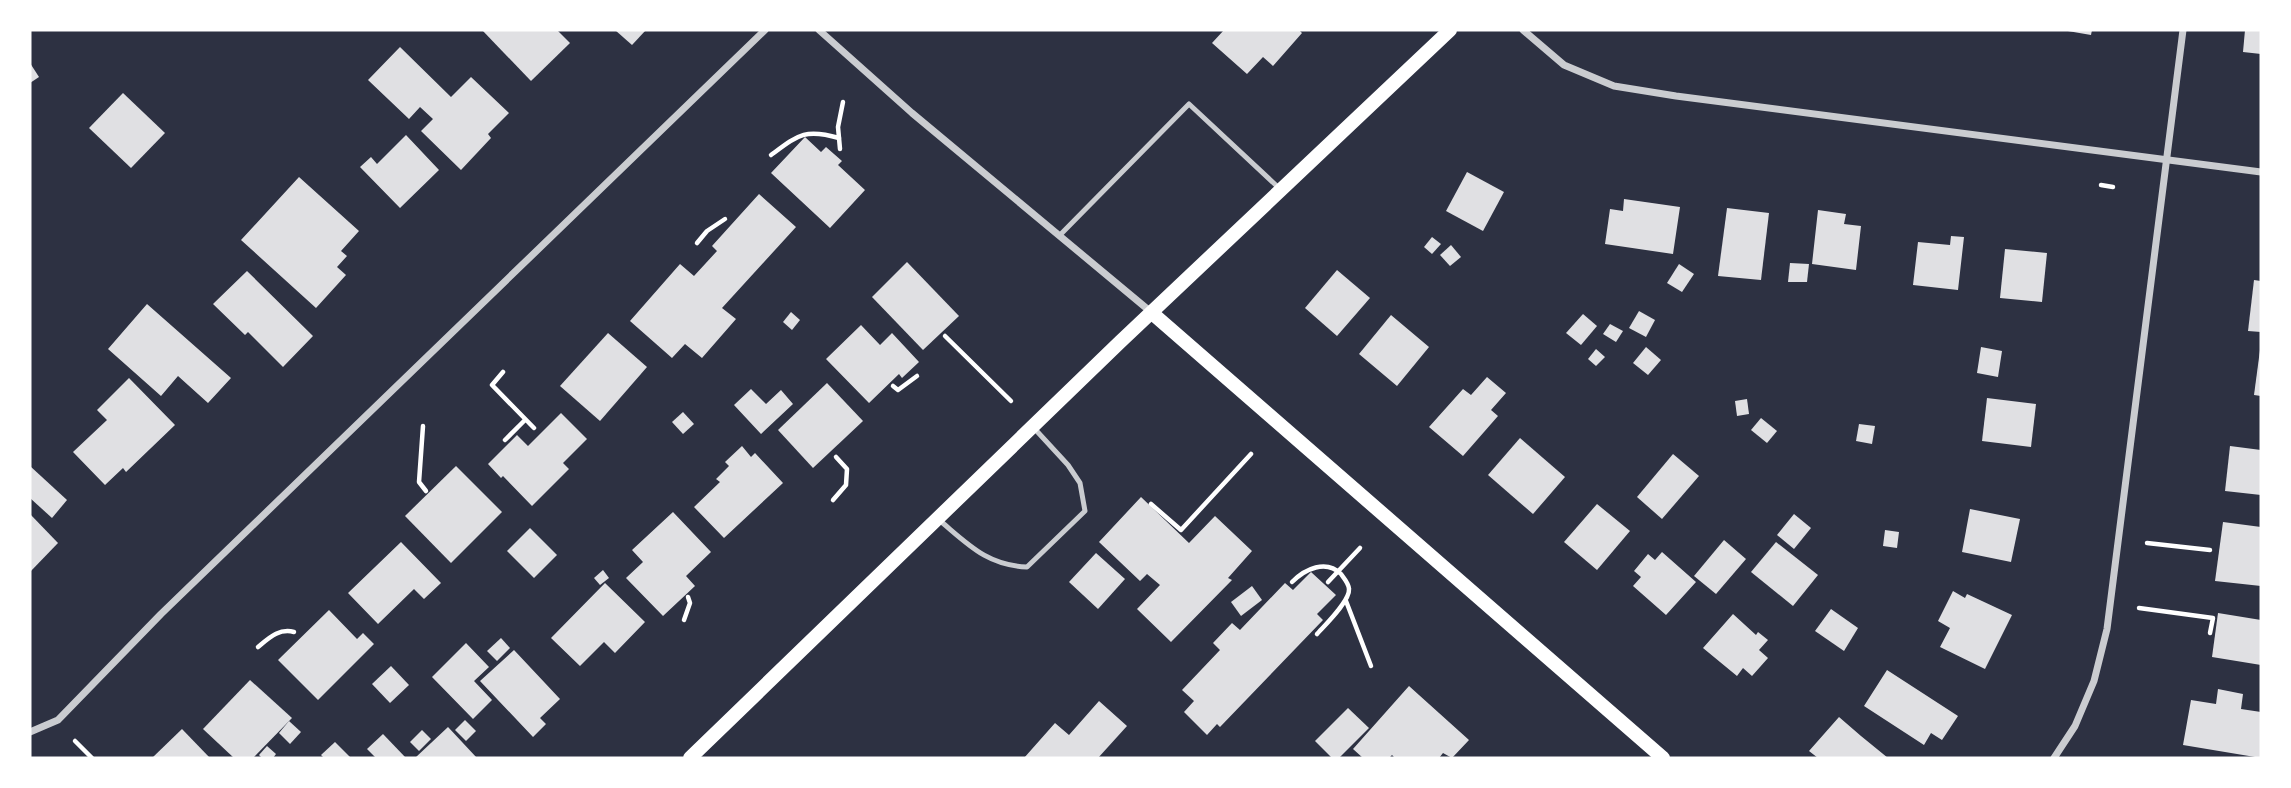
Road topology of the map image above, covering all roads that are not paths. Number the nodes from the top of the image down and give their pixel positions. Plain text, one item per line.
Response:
1 (765, 30) edge
2 (820, 30) edge
3 (1450, 30) edge
4 (1523, 30) edge
5 (2183, 30) edge
6 (2167, 160) junction
7 (2261, 172) edge
8 (1281, 190) junction
9 (1060, 235) junction
10 (1152, 313) junction
11 (1033, 426) junction
12 (938, 519) junction
13 (30, 732) edge
14 (690, 758) edge
15 (1663, 758) edge
16 (2054, 758) edge

1 - 13 street
2 - 9 street
3 - 8 main road
4 - 6 street
5 - 6 street
6 - 7 street
6 - 16 street
8 - 9 lane
8 - 10 main road
9 - 10 street
10 - 11 main road
10 - 15 main road
11 - 12 main road
11 - 12 lane
12 - 14 main road

